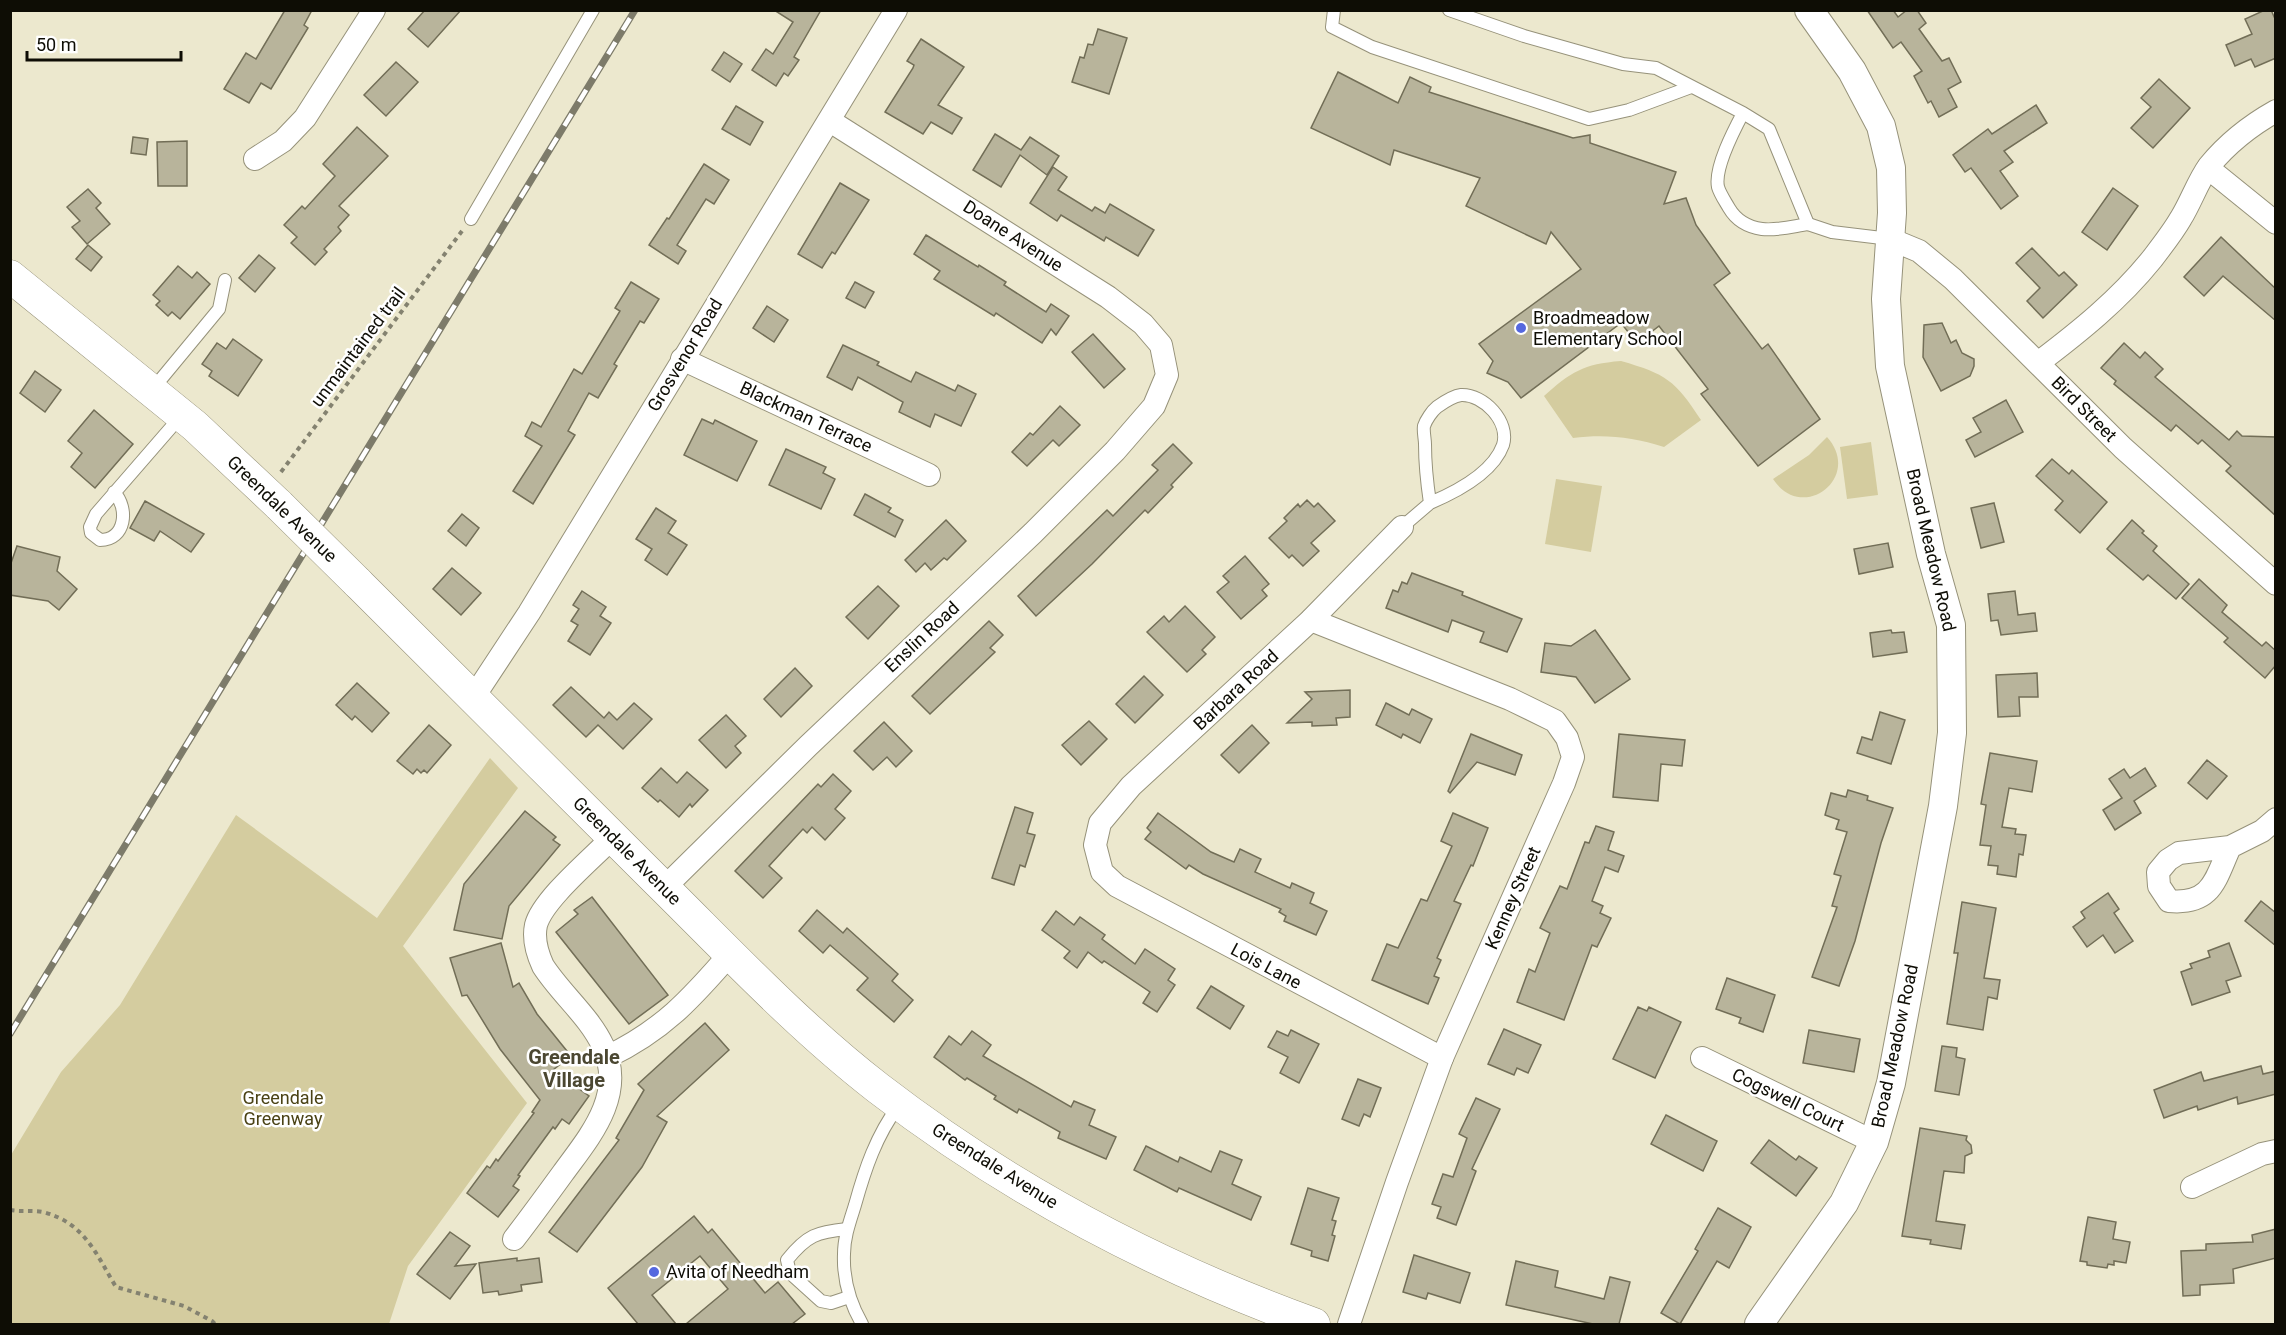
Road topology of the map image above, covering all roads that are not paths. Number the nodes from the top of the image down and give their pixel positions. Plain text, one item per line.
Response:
1 (374, 10) edge
2 (593, 10) edge
3 (896, 10) edge
4 (1334, 10) edge
5 (1449, 10) edge
6 (1809, 10) edge
7 (1692, 87) junction
8 (2276, 111) edge
9 (1743, 113) junction
10 (830, 121) junction
11 (255, 159) dead end
12 (2208, 168) junction
13 (471, 219) road end
14 (1809, 224) junction
15 (2276, 224) edge
16 (1890, 239) junction
17 (10, 276) edge
18 (225, 280) dead end
19 (682, 359) junction
20 (2038, 363) junction
21 (1167, 375) joint
22 (152, 390) junction
23 (182, 415) junction
24 (929, 475) dead end
25 (114, 492) dead end
26 (1430, 503) junction
27 (1401, 527) joint
28 (2276, 584) edge
29 (1311, 621) junction
30 (473, 698) junction
31 (2276, 819) edge
32 (613, 837) junction
33 (2230, 847) dead end
34 (1100, 864) joint
35 (664, 888) junction
36 (730, 954) junction
37 (607, 1057) junction
38 (1442, 1058) junction
39 (1702, 1058) dead end
40 (900, 1104) junction
41 (1874, 1142) junction
42 (2276, 1151) edge
43 (2192, 1187) dead end
44 (847, 1229) junction
45 (514, 1239) dead end
46 (849, 1297) junction
47 (862, 1324) edge
48 (1314, 1324) edge
49 (1350, 1324) edge
50 (1759, 1324) edge

1 - 11 street
2 - 13 lane
3 - 10 street, Grosvenor Road
4 - 7 lane
5 - 7 lane
6 - 16 street, Broad Meadow Road
7 - 9 lane
8 - 12 street
9 - 14 lane
9 - 14 lane
10 - 19 street, Grosvenor Road
10 - 21 street, Doane Avenue
12 - 15 street
12 - 20 street
14 - 16 lane
16 - 20 street, Bird Street
16 - 41 street, Broad Meadow Road
17 - 22 main road, Greendale Avenue
18 - 22 lane
19 - 24 street, Blackman Terrace
19 - 30 street, Grosvenor Road
20 - 28 street, Bird Street
21 - 35 street, Enslin Road
22 - 23 main road, Greendale Avenue
23 - 25 lane
23 - 30 main road, Greendale Avenue, bridge
26 - 26 lane
26 - 27 lane
27 - 29 street, Barbara Road
29 - 34 street, Barbara Road
29 - 38 street, Kenney Street
30 - 32 main road, Greendale Avenue
31 - 33 street
32 - 35 main road, Greendale Avenue
32 - 37 street
34 - 38 street, Lois Lane
35 - 36 main road, Greendale Avenue
36 - 37 street
36 - 40 main road, Greendale Avenue
37 - 45 street
38 - 49 street, Kenney Street
39 - 41 street, Cogswell Court
40 - 44 lane
40 - 48 main road, Greendale Avenue
41 - 50 street, Broad Meadow Road
42 - 43 street
44 - 46 lane
44 - 46 lane
46 - 47 lane

